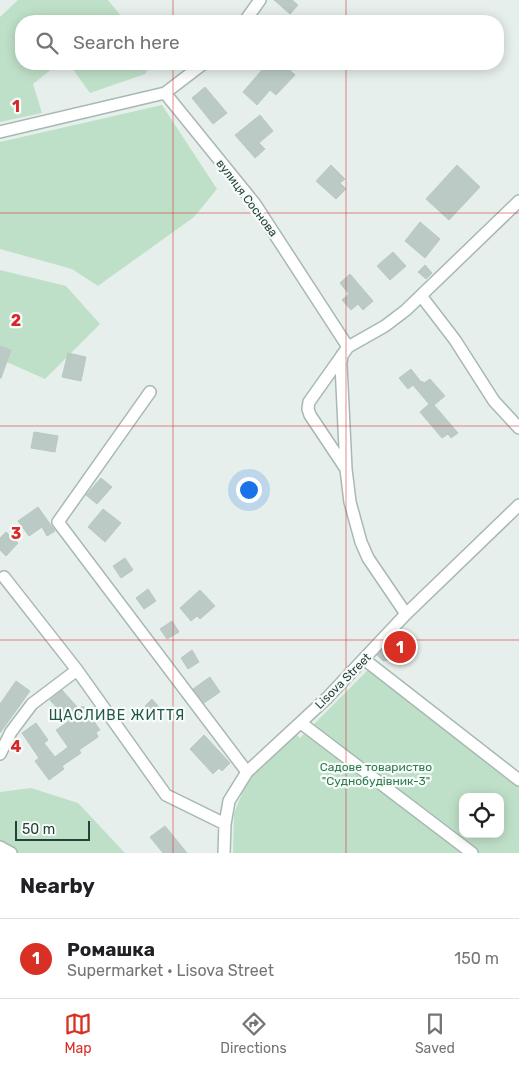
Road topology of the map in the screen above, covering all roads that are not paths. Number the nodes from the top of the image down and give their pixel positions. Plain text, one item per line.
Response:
1 (260, 0) edge
2 (249, 15) edge
3 (195, 70) edge
4 (165, 93) junction
5 (0, 132) edge
6 (519, 201) edge
7 (422, 297) junction
8 (345, 351) junction
9 (150, 392) dead end
10 (519, 428) edge
11 (346, 469) junction
12 (519, 505) edge
13 (4, 577) dead end
14 (406, 614) junction
15 (364, 660) junction
16 (76, 670) junction
17 (300, 723) junction
18 (0, 754) edge
19 (247, 772) junction
20 (519, 780) edge
21 (225, 824) junction
22 (0, 847) edge
23 (11, 853) edge
24 (224, 853) edge
25 (472, 853) edge

1 - 2 street
3 - 4 street
4 - 5 street
4 - 8 street, вулиця Соснова
6 - 7 street
7 - 8 street
7 - 10 street
8 - 11 street
8 - 11 street
9 - 19 street
11 - 14 street
12 - 14 street, Lisova Street
13 - 16 street
14 - 15 street, Lisova Street
15 - 17 street, Lisova Street
15 - 20 street
16 - 18 street
16 - 21 street
17 - 19 street, Lisova Street
17 - 25 street
19 - 21 street, Lisova Street
21 - 24 street, Lisova Street
22 - 23 street

